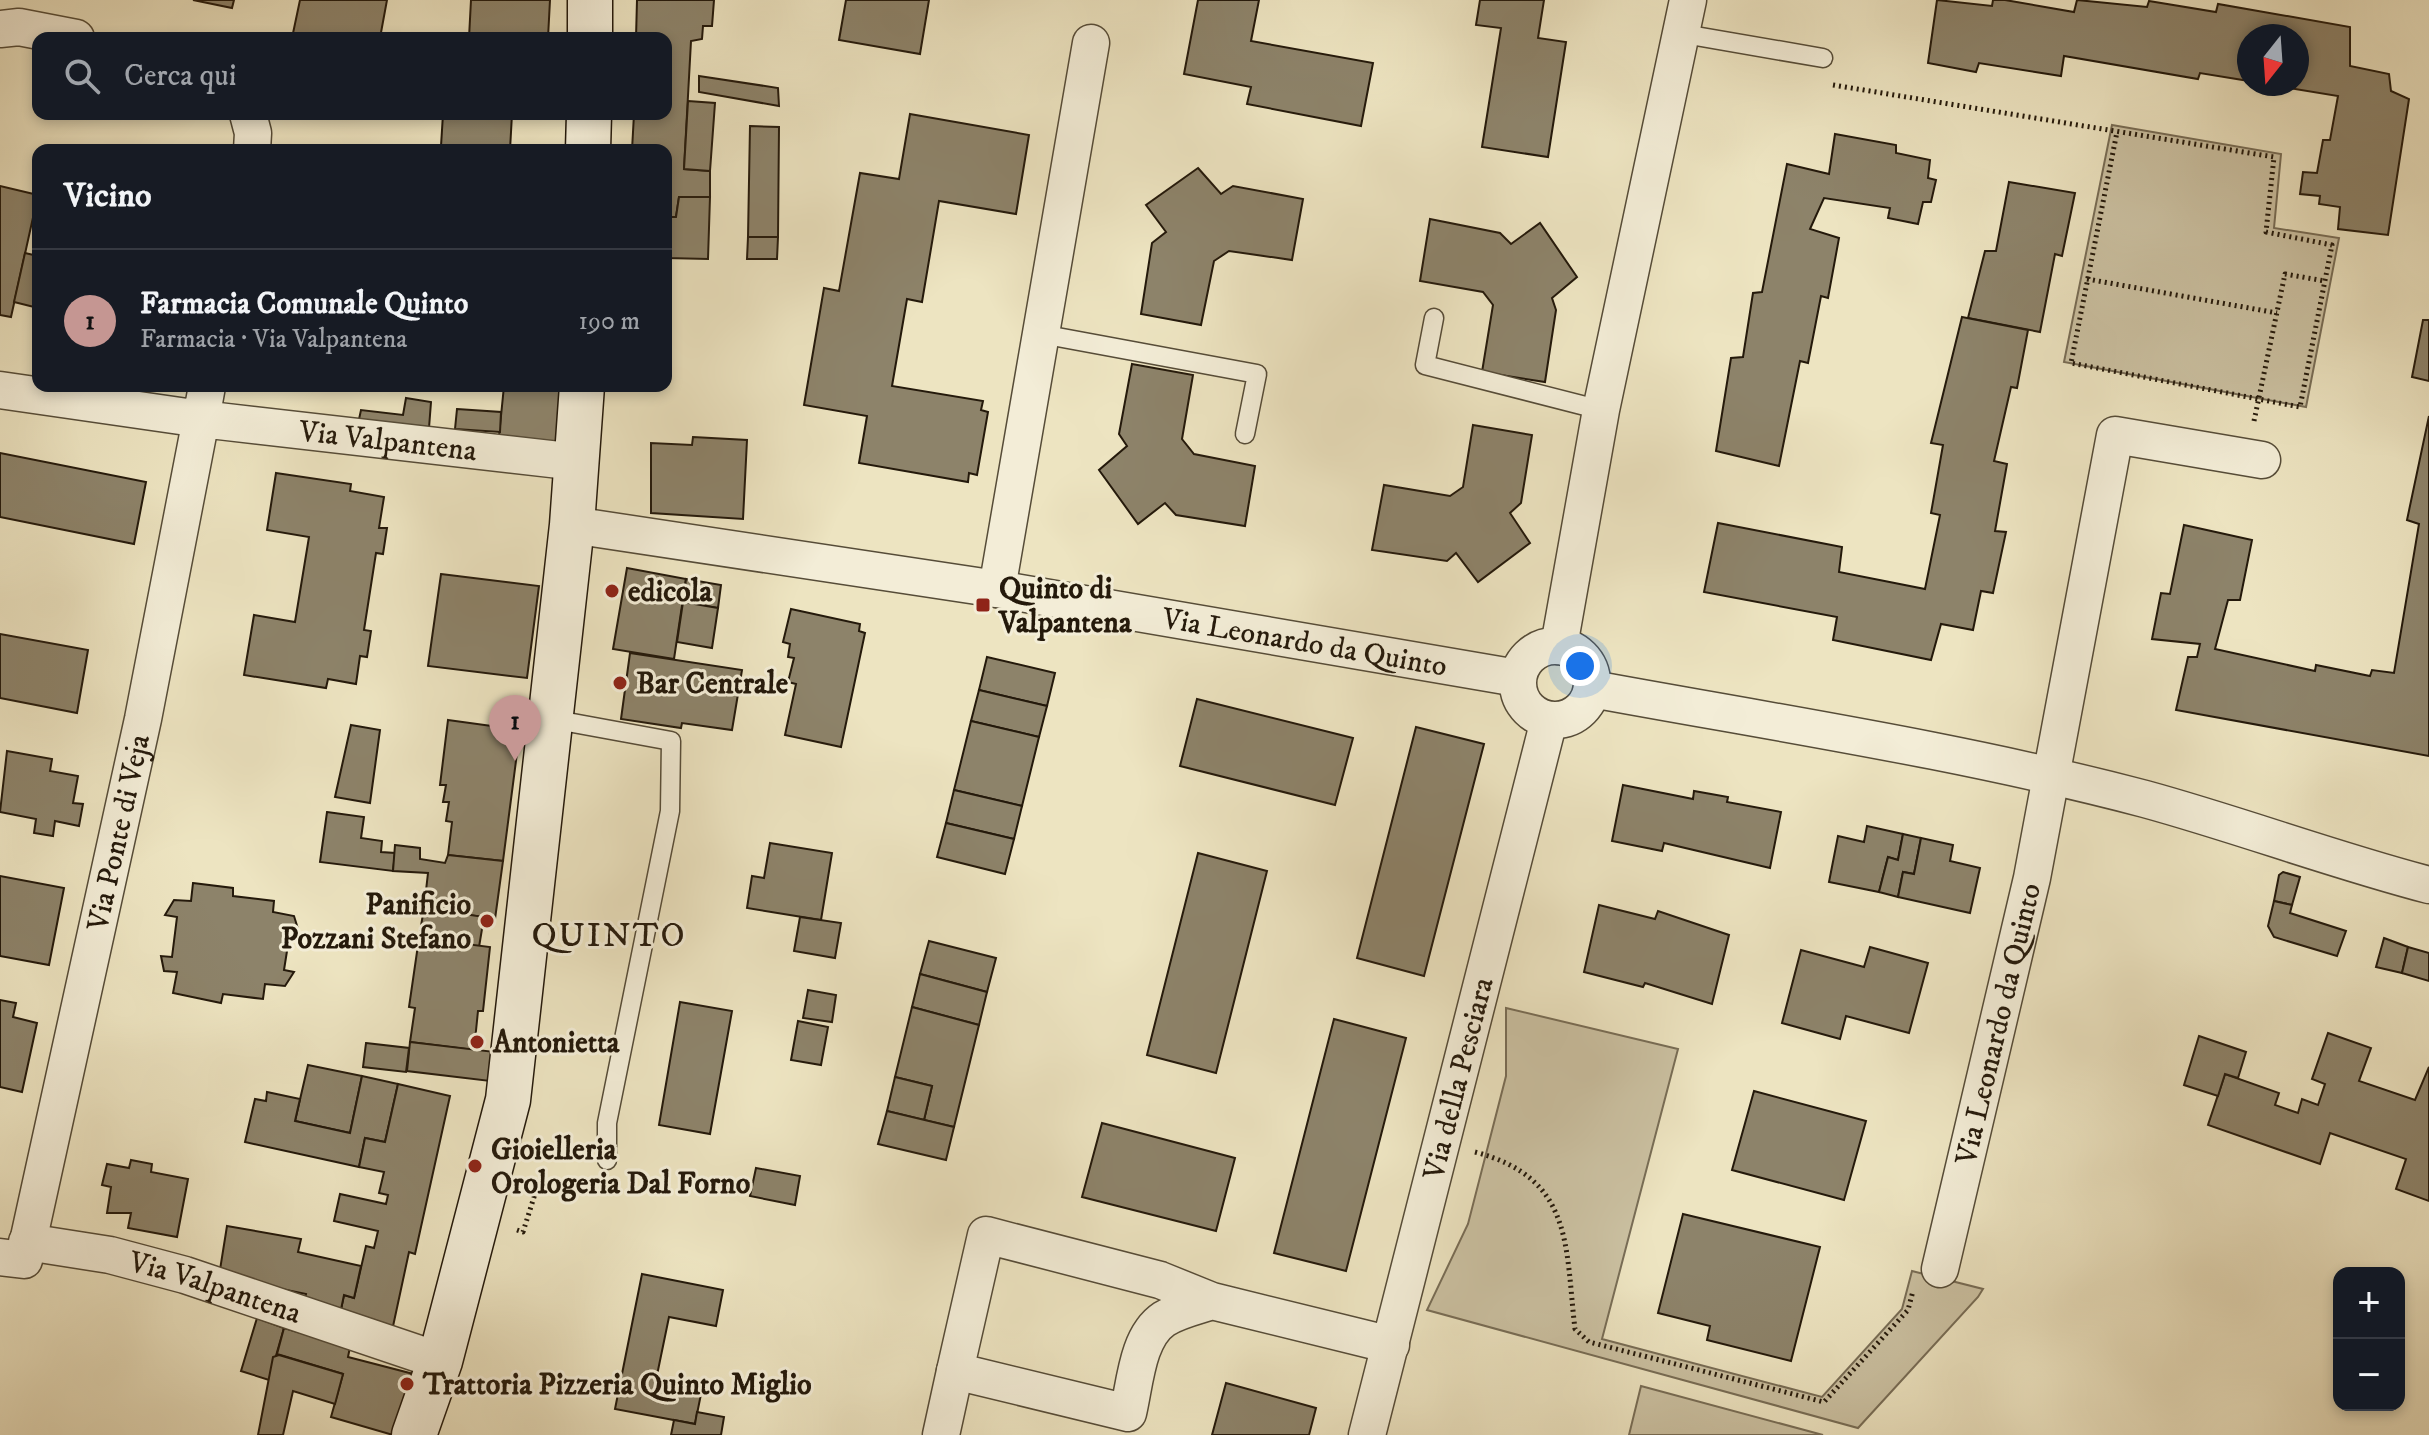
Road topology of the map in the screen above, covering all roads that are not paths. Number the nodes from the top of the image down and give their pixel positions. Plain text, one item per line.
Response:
1 (590, 0) edge
2 (1686, 17) edge
3 (0, 29) edge
4 (45, 32) edge
5 (590, 32) edge
6 (1091, 43) dead end
7 (1823, 58) dead end
8 (250, 120) edge
9 (589, 120) edge
10 (252, 144) edge
11 (588, 144) edge
12 (1434, 318) dead end
13 (1041, 334) junction
14 (0, 390) edge
15 (582, 392) edge
16 (204, 403) edge
17 (1601, 410) junction
18 (1245, 434) dead end
19 (2254, 459) road end
20 (577, 462) junction
21 (572, 525) junction
22 (997, 589) junction
23 (1559, 646) junction
24 (1517, 678) junction
25 (1592, 689) junction
26 (551, 719) junction
27 (1549, 720) junction
28 (2050, 777) junction
29 (2429, 885) edge
30 (607, 1160) dead end
31 (14, 1250) edge
32 (1116, 1269) junction
33 (1940, 1269) road end
34 (1212, 1301) junction
35 (1145, 1344) junction
36 (1391, 1345) junction
37 (440, 1361) junction
38 (955, 1371) junction
39 (414, 1435) edge
40 (941, 1435) edge
41 (1367, 1435) edge

1 - 5 street
2 - 7 lane
2 - 17 street
3 - 4 street
6 - 13 street
8 - 10 street
9 - 11 street
12 - 17 lane
13 - 18 lane
13 - 22 street
14 - 16 street
15 - 20 street
16 - 20 street, Via Valpantena
16 - 31 street, Via Ponte di Veja
17 - 23 street
19 - 28 street, Via Leonardo da Quinto
20 - 21 street
21 - 22 street, Via Leonardo da Quinto
21 - 26 street
22 - 24 street, Via Leonardo da Quinto
23 - 24 street
23 - 25 street
24 - 27 street
25 - 27 street
25 - 28 street
26 - 30 lane
26 - 37 street
27 - 36 street, Via della Pesciara
28 - 29 street
28 - 33 street, Via Leonardo da Quinto
31 - 37 street, Via Valpantena
32 - 34 street
32 - 35 street
32 - 38 street
34 - 35 street
34 - 36 street
35 - 38 street
36 - 41 street, Via della Pesciara
37 - 39 street
38 - 40 street

